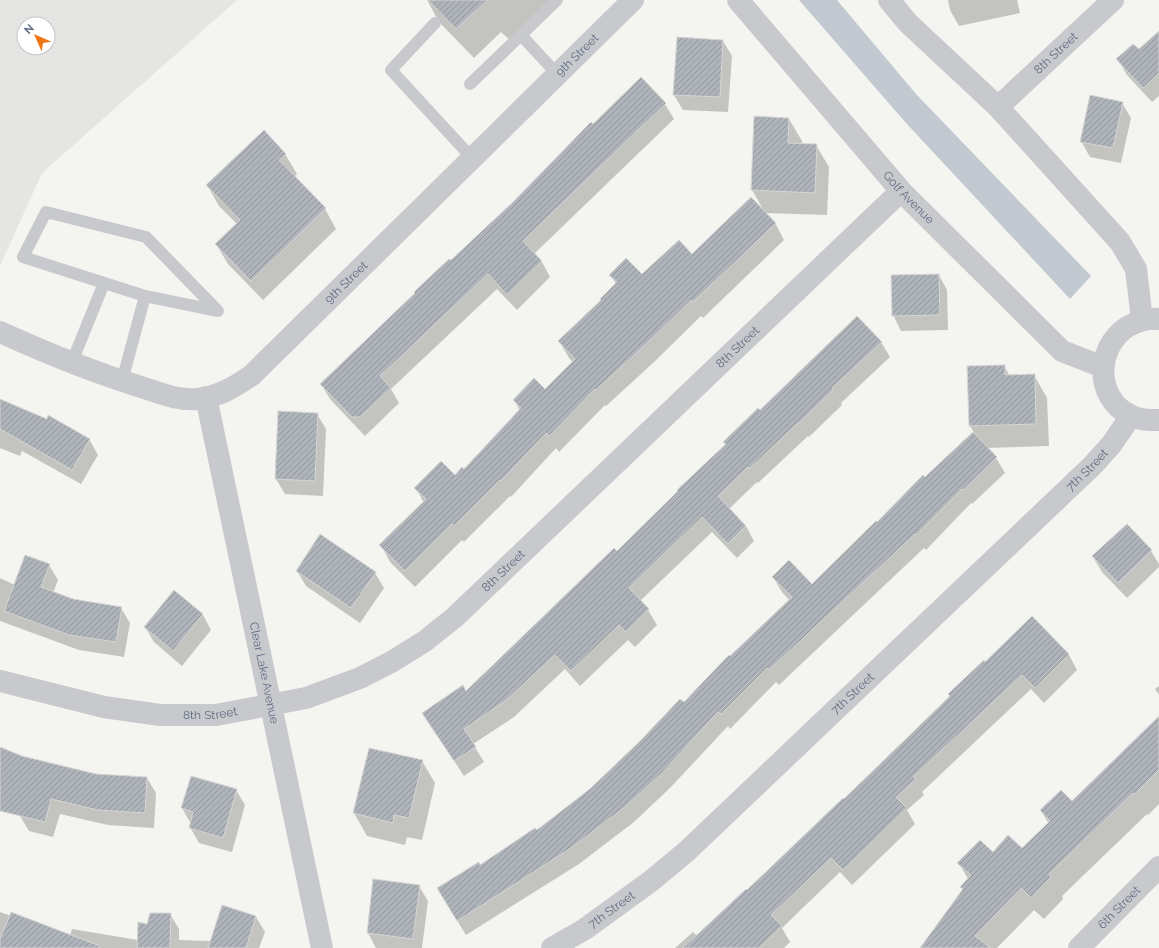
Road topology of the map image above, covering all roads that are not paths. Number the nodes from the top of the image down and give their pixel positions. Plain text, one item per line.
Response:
1 (557, 0) edge
2 (633, 0) edge
3 (738, 0) edge
4 (889, 0) edge
5 (1113, 0) edge
6 (435, 23) dead end
7 (522, 35) junction
8 (557, 74) junction
9 (470, 84) dead end
10 (998, 107) junction
11 (472, 158) junction
12 (901, 190) junction
13 (104, 283) junction
14 (145, 296) junction
15 (1150, 320) edge
16 (0, 332) edge
17 (72, 362) junction
18 (1103, 367) junction
19 (122, 381) junction
20 (206, 397) junction
21 (1131, 416) junction
22 (1159, 420) edge
23 (0, 681) edge
24 (270, 706) junction
25 (1159, 867) edge
26 (322, 948) edge
27 (552, 948) edge
28 (1079, 948) edge

1 - 7 lane
2 - 8 street, 9th Street
3 - 12 street, Golf Avenue
4 - 10 street
5 - 10 street, 8th Street
6 - 11 lane
7 - 8 lane
7 - 9 lane
8 - 11 street, 9th Street
10 - 15 street
11 - 20 street, 9th Street
12 - 18 street, Golf Avenue
12 - 24 street, 8th Street
13 - 14 lane
13 - 14 lane
13 - 17 lane
14 - 19 lane
15 - 18 street
16 - 17 street, 9th Street
17 - 19 street, 9th Street
18 - 21 street
19 - 20 street, 9th Street
20 - 24 street, Clear Lake Avenue
21 - 22 street
21 - 27 street, 7th Street
23 - 24 street, 8th Street
24 - 26 street, Clear Lake Avenue
25 - 28 street, 6th Street

